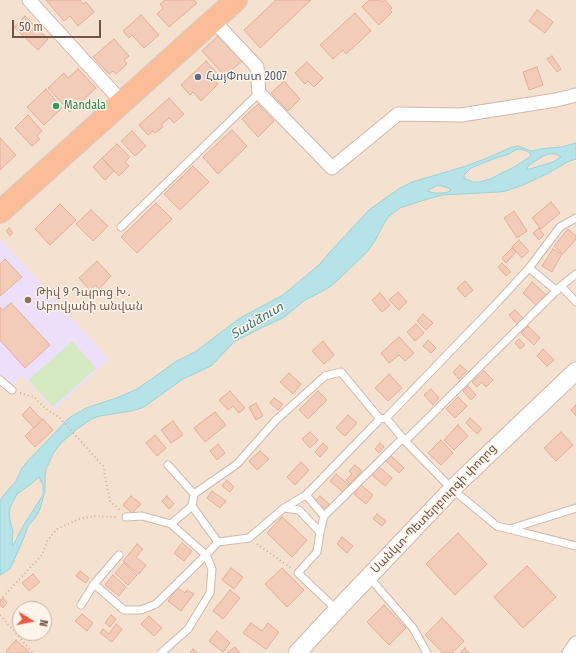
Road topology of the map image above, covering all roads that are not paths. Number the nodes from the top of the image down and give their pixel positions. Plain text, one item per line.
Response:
1 (29, 0) edge
2 (236, 0) edge
3 (214, 20) junction
4 (259, 93) junction
5 (576, 95) edge
6 (122, 102) junction
7 (1, 209) edge
8 (576, 218) edge
9 (121, 227) dead end
10 (529, 268) junction
11 (576, 274) edge
12 (559, 288) junction
13 (576, 302) edge
14 (576, 371) edge
15 (0, 380) edge
16 (12, 390) road end
17 (383, 419) junction
18 (404, 439) junction
19 (168, 465) dead end
20 (452, 489) junction
21 (194, 494) junction
22 (306, 495) junction
23 (192, 506) junction
24 (284, 508) junction
25 (576, 508) edge
26 (324, 516) junction
27 (126, 517) road end
28 (171, 524) junction
29 (510, 529) junction
30 (320, 532) junction
31 (218, 542) junction
32 (576, 546) edge
33 (119, 555) dead end
34 (206, 556) junction
35 (368, 577) junction
36 (94, 584) junction
37 (81, 605) dead end
38 (337, 610) junction
39 (576, 643) edge
40 (161, 653) edge
41 (297, 653) edge
42 (427, 653) edge
43 (569, 653) edge

1 - 6 street
2 - 3 highway
3 - 4 street
3 - 6 highway
4 - 5 street
4 - 9 lane
6 - 7 highway
8 - 10 lane
10 - 12 lane
10 - 17 lane
11 - 12 lane
12 - 13 lane
12 - 18 lane
14 - 20 street, Սանկտ-Պետերբուրգի փողոց
15 - 16 lane
17 - 18 lane
17 - 21 lane
17 - 22 lane
18 - 20 lane
18 - 26 lane
19 - 21 lane
20 - 29 lane
20 - 35 street, Սանկտ-Պետերբուրգի փողոց
21 - 23 lane
22 - 24 lane
22 - 26 lane
23 - 28 lane
23 - 31 lane
24 - 30 lane
24 - 31 lane
25 - 29 lane
26 - 30 lane
27 - 28 lane
28 - 34 lane
29 - 32 lane
30 - 38 lane
31 - 34 lane
33 - 36 lane
34 - 36 lane
34 - 40 lane
35 - 38 street, Սանկտ-Պետերբուրգի փողոց
35 - 42 lane
36 - 37 lane
38 - 41 street, Սանկտ-Պետերբուրգի փողոց
39 - 43 street

